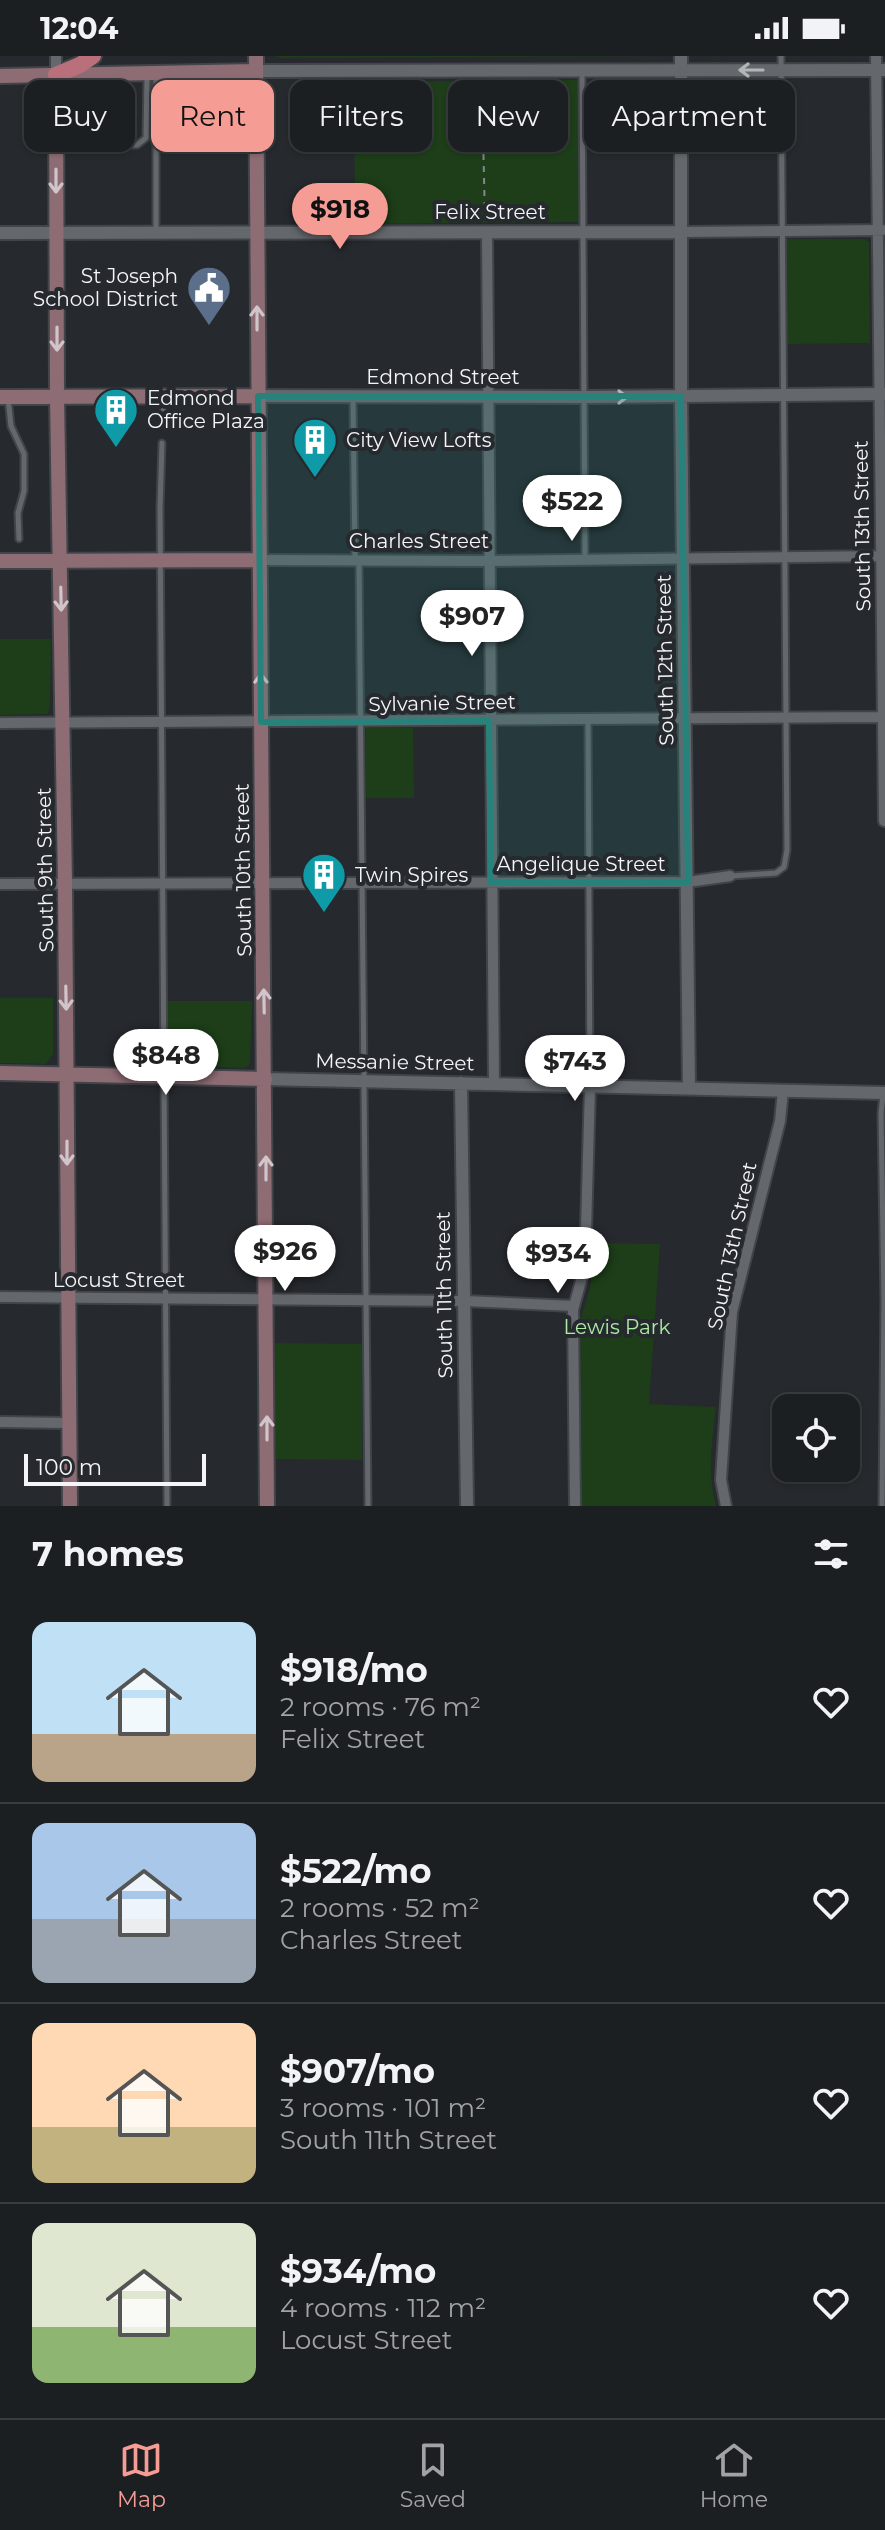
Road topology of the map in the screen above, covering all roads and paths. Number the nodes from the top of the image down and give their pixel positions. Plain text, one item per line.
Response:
1 (56, 56) edge
2 (93, 56) edge
3 (681, 56) edge
4 (781, 56) edge
5 (876, 56) edge
6 (256, 64) edge
7 (582, 69) junction
8 (781, 70) junction
9 (880, 70) edge
10 (681, 71) junction
11 (103, 74) junction
12 (151, 74) junction
13 (56, 75) junction
14 (0, 76) edge
15 (56, 80) edge
16 (103, 80) edge
17 (135, 145) edge
18 (881, 151) edge
19 (56, 152) edge
20 (484, 152) edge
21 (486, 227) junction
22 (882, 230) edge
23 (782, 231) junction
24 (583, 232) junction
25 (681, 232) junction
26 (0, 233) edge
27 (56, 233) junction
28 (156, 233) junction
29 (257, 233) junction
30 (882, 394) edge
31 (784, 395) junction
32 (164, 396) junction
33 (258, 396) junction
34 (353, 396) junction
35 (681, 396) junction
36 (4, 397) edge
37 (57, 397) junction
38 (488, 397) junction
39 (585, 397) junction
40 (163, 419) dead end
41 (162, 443) dead end
42 (19, 539) dead end
43 (883, 556) edge
44 (783, 557) junction
45 (684, 558) junction
46 (585, 559) junction
47 (60, 560) junction
48 (161, 560) junction
49 (259, 560) junction
50 (0, 561) edge
51 (357, 561) junction
52 (488, 561) junction
53 (786, 717) junction
54 (884, 717) edge
55 (686, 718) junction
56 (588, 719) junction
57 (489, 721) junction
58 (261, 722) junction
59 (361, 722) junction
60 (0, 723) edge
61 (63, 723) junction
62 (163, 723) junction
63 (884, 793) edge
64 (884, 821) edge
65 (730, 876) joint
66 (587, 882) junction
67 (688, 882) junction
68 (263, 883) junction
69 (361, 883) junction
70 (491, 883) junction
71 (0, 884) edge
72 (65, 884) junction
73 (163, 884) junction
74 (0, 1073) edge
75 (67, 1075) junction
76 (164, 1078) junction
77 (265, 1079) junction
78 (363, 1081) junction
79 (461, 1083) junction
80 (494, 1084) junction
81 (590, 1086) junction
82 (689, 1088) junction
83 (783, 1091) junction
84 (884, 1093) edge
85 (0, 1297) edge
86 (68, 1297) junction
87 (165, 1298) junction
88 (266, 1299) junction
89 (366, 1300) junction
90 (465, 1301) junction
91 (574, 1306) junction
92 (0, 1422) edge
93 (69, 1423) junction
94 (70, 1506) edge
95 (167, 1506) edge
96 (267, 1506) edge
97 (368, 1506) edge
98 (467, 1506) edge
99 (575, 1506) edge
100 (726, 1506) edge
101 (882, 1506) edge

1 - 13 street
2 - 13 main road
3 - 10 street, South 12th Street
4 - 8 lane
5 - 9 street, South 13th Street
6 - 7 street
6 - 12 main road
6 - 29 main road, South 10th Street
7 - 10 street
7 - 24 lane
8 - 9 street
8 -> 10 street
8 - 23 lane
9 - 18 street, South 13th Street
10 - 25 street, South 12th Street
11 - 12 main road
11 - 13 main road
11 - 16 lane
12 - 17 lane
12 - 28 lane
13 - 14 main road
13 - 15 main road, South 9th Street
18 - 22 street, South 13th Street
19 -> 27 main road, South 9th Street
20 - 21 path
21 - 24 street, Felix Street
21 - 29 street, Felix Street
21 - 38 street
22 - 23 street, Felix Street
22 - 30 street, South 13th Street
23 - 25 street, Felix Street
23 - 31 lane
24 - 25 street, Felix Street
24 - 39 lane
25 - 35 street, South 12th Street
26 - 27 street, Felix Street
27 - 28 street, Felix Street
27 -> 37 main road, South 9th Street
28 - 29 street, Felix Street
33 -> 29 main road, South 10th Street
30 - 31 street, Edmond Street
30 - 43 street, South 13th Street
31 - 35 street, Edmond Street
31 - 44 lane
32 - 33 main road, Edmond Street
32 - 37 main road, Edmond Street
32 - 40 lane
33 - 34 street, Edmond Street
33 - 49 main road, South 10th Street
34 - 38 street, Edmond Street
34 - 51 lane
39 -> 35 street, Edmond Street
35 - 45 street, South 12th Street
36 - 37 main road, Edmond Street
36 - 42 lane
37 - 47 main road, South 9th Street
38 - 39 street, Edmond Street
38 - 52 street
39 - 46 lane
41 - 48 lane
43 - 44 street, Charles Street
43 - 54 street, South 13th Street
44 - 45 street, Charles Street
44 - 53 lane
45 - 46 street, Charles Street
45 - 55 street, South 12th Street
46 - 52 street, Charles Street
47 - 48 main road, Charles Street
47 - 50 main road, Charles Street
47 -> 61 main road, South 9th Street
48 - 49 main road, Charles Street
48 - 62 lane
49 - 51 street, Charles Street
58 -> 49 main road, South 10th Street
51 - 52 street, Charles Street
51 - 59 lane
52 - 57 street
53 - 54 street, Sylvanie Street
53 - 55 street, Sylvanie Street
53 - 65 lane
54 - 63 street, South 13th Street
55 - 56 street, Sylvanie Street
55 - 67 street, South 12th Street
56 - 57 street, Sylvanie Street
56 - 66 lane
57 - 59 street, Sylvanie Street
57 - 70 street
58 - 59 street, Sylvanie Street
58 - 62 street, Sylvanie Street
58 - 68 main road, South 10th Street
59 - 69 lane
60 - 61 street, Sylvanie Street
61 - 62 street, Sylvanie Street
61 - 72 main road, South 9th Street
62 - 73 lane
63 - 64 street, South 13th Street
65 - 67 street, Angelique Street
66 - 67 street, Angelique Street
66 - 70 street, Angelique Street
66 - 81 lane
67 - 82 street, South 12th Street
68 - 69 street, Angelique Street
68 - 73 street, Angelique Street
77 -> 68 main road, South 10th Street
69 - 70 street, Angelique Street
69 - 78 lane
70 - 80 street
71 - 72 street, Angelique Street
72 - 73 street, Angelique Street
72 -> 75 main road, South 9th Street
73 - 76 lane
74 - 75 main road, Messanie Street
75 - 76 main road, Messanie Street
75 -> 86 main road, South 9th Street
76 - 77 main road, Messanie Street
76 - 87 lane
77 - 78 street, Messanie Street
88 -> 77 main road, South 10th Street
78 - 79 street, Messanie Street
78 - 89 lane
79 - 80 street, Messanie Street
79 - 90 street, South 11th Street
80 - 81 street, Messanie Street
81 - 82 street, Messanie Street
81 - 91 street
82 - 83 street, Messanie Street
83 - 84 street, Messanie Street
83 - 100 street, South 13th Street
84 - 101 lane
85 - 86 street, Locust Street
86 - 87 street, Locust Street
86 - 93 main road, South 9th Street
87 - 88 street, Locust Street
87 - 95 lane
88 - 89 street, Locust Street
96 -> 88 main road, South 10th Street
89 - 90 street, Locust Street
89 - 97 lane
90 - 91 street, Locust Street
90 - 98 street, South 11th Street
91 - 99 street
92 - 93 street
93 - 94 main road, South 9th Street

